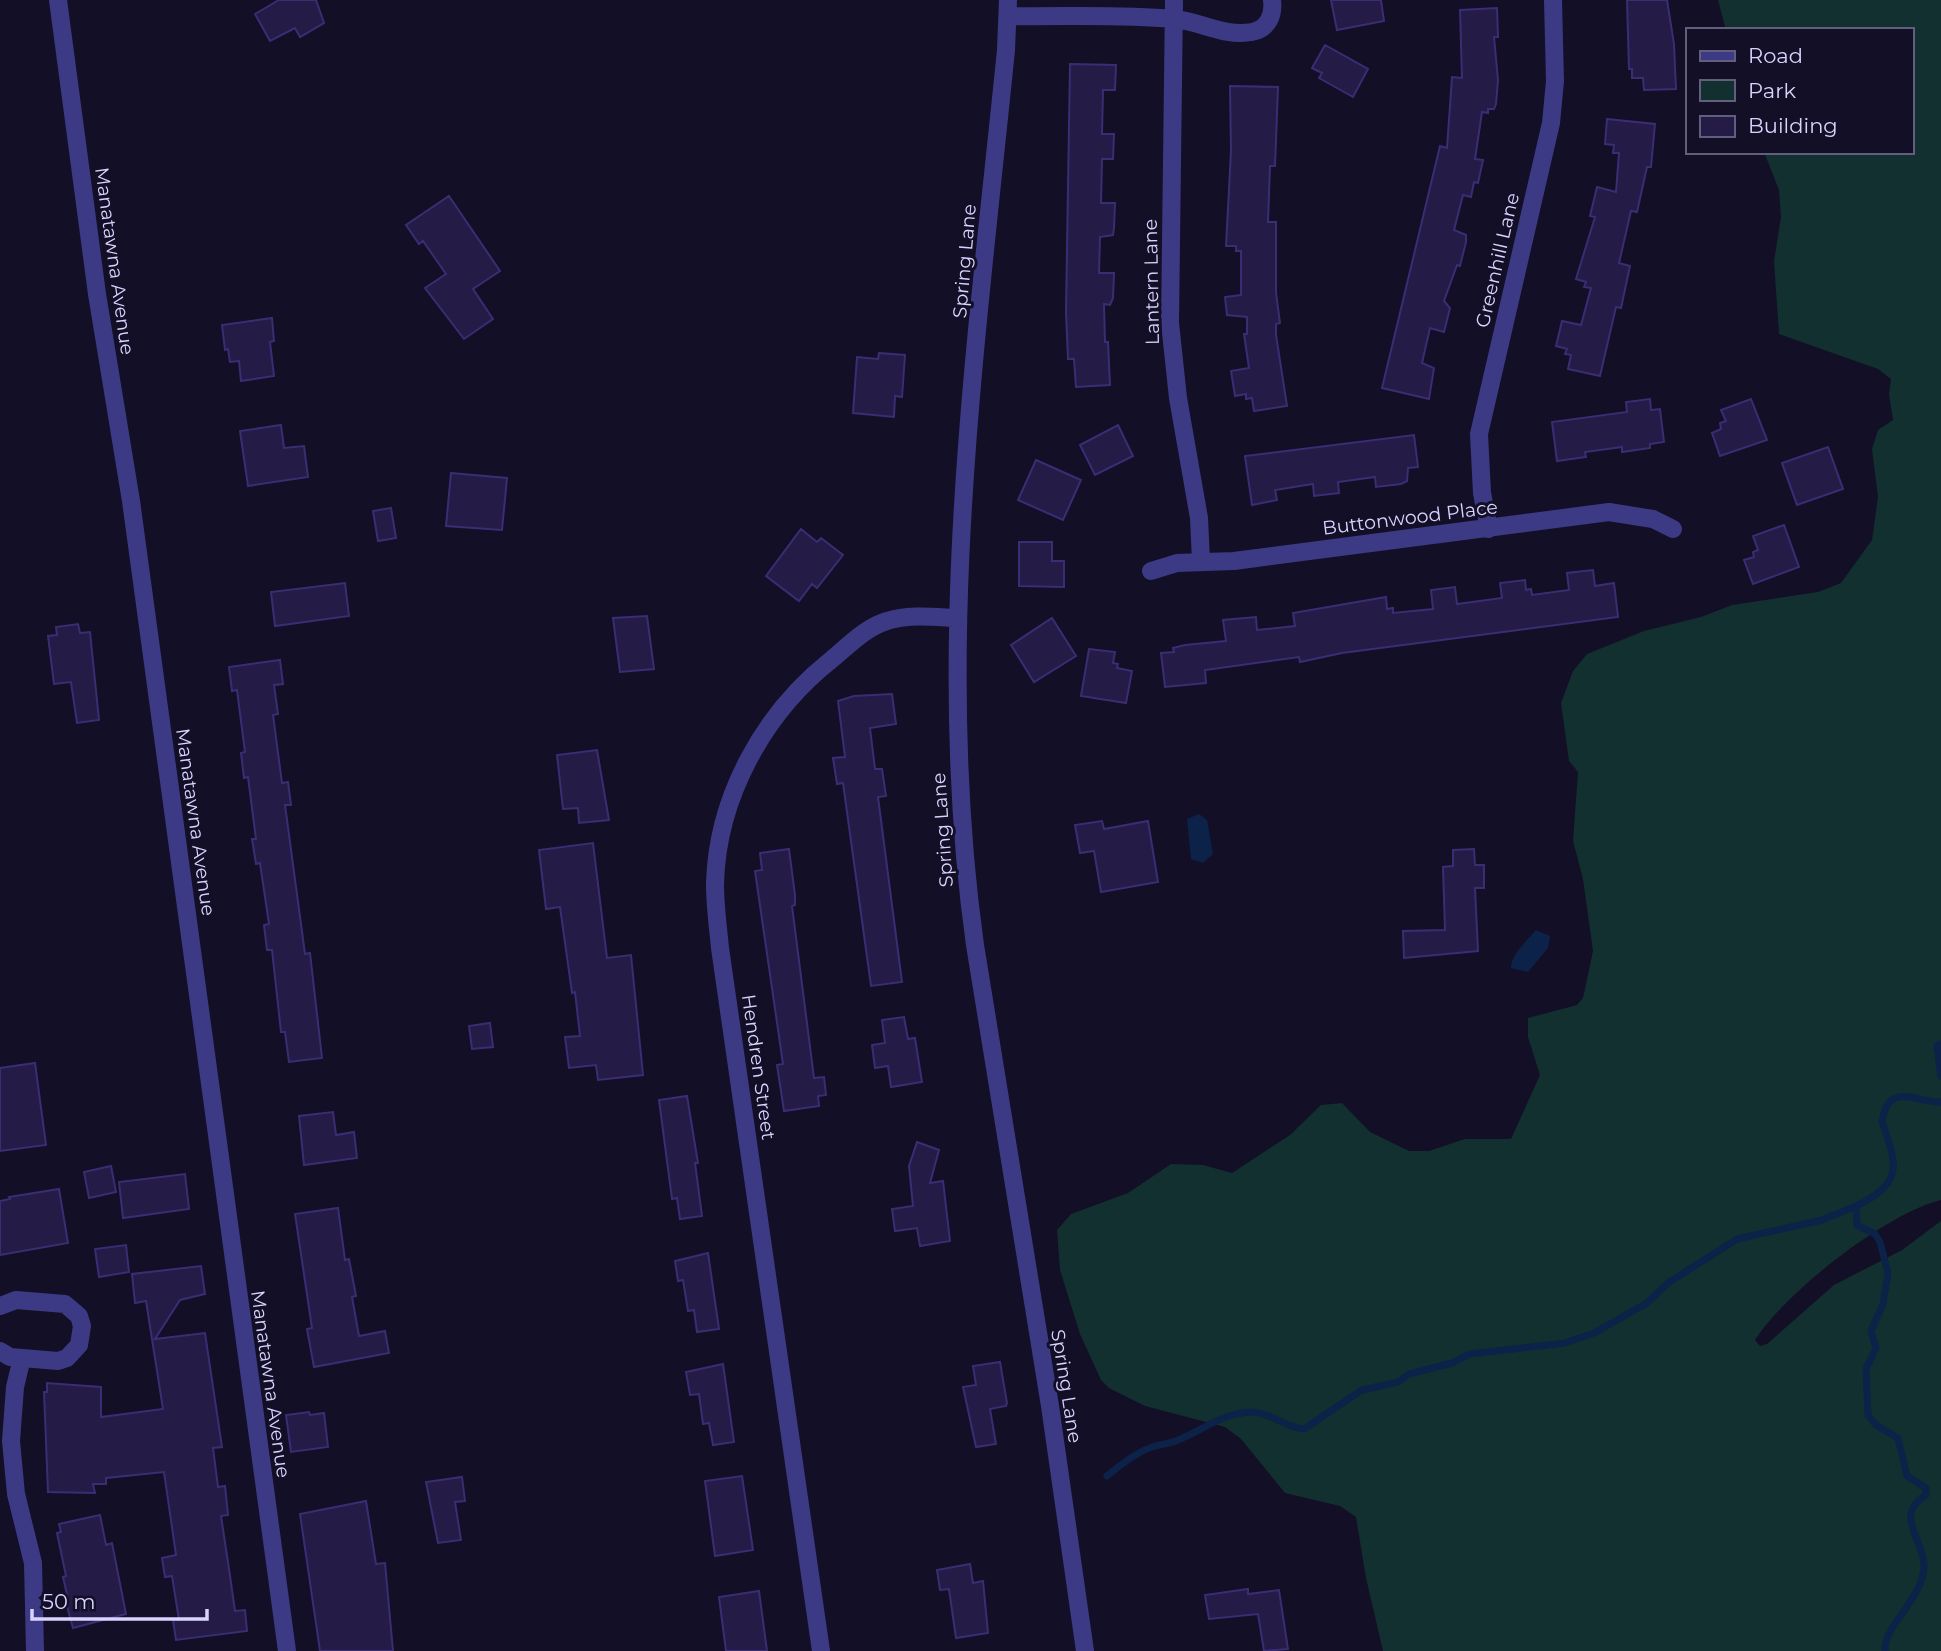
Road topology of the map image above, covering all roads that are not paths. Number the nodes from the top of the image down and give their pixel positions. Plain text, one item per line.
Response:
1 (58, 0) edge
2 (1174, 0) edge
3 (1272, 0) edge
4 (1553, 0) edge
5 (1008, 8) edge
6 (1175, 19) junction
7 (1489, 529) junction
8 (1673, 529) dead end
9 (1201, 561) junction
10 (1151, 571) dead end
11 (956, 618) junction
12 (0, 1306) edge
13 (0, 1351) edge
14 (22, 1358) junction
15 (35, 1651) edge
16 (287, 1651) edge
17 (821, 1651) edge
18 (1085, 1651) edge

1 - 16 street, Manatawna Avenue
2 - 6 street, Lantern Lane
3 - 6 street
4 - 7 street, Greenhill Lane
5 - 6 street
5 - 11 street, Spring Lane
6 - 9 street, Lantern Lane
7 - 8 street, Buttonwood Place
7 - 9 street, Buttonwood Place
9 - 10 street, Buttonwood Place
11 - 17 street, Hendren Street
11 - 18 street, Spring Lane
12 - 14 street
13 - 14 street
14 - 15 street

